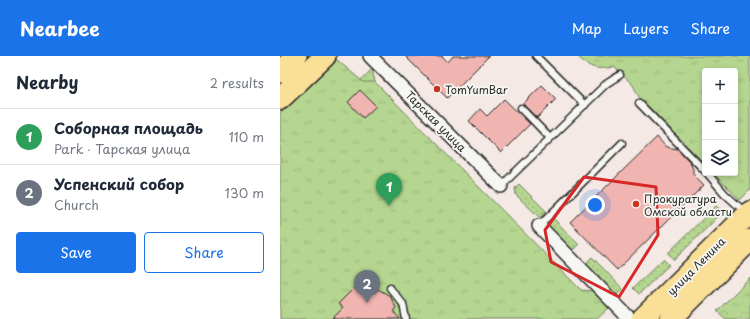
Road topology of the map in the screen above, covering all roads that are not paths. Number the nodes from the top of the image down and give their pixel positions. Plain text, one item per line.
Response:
1 (296, 56) edge
2 (325, 56) edge
3 (370, 56) edge
4 (536, 56) edge
5 (280, 72) edge
6 (620, 75) dead end
7 (280, 99) edge
8 (639, 104) dead end
9 (585, 105) junction
10 (521, 108) dead end
11 (550, 138) junction
12 (622, 143) dead end
13 (702, 168) edge
14 (709, 176) edge
15 (501, 186) joint
16 (749, 215) edge
17 (539, 226) joint
18 (750, 240) edge
19 (390, 288) dead end
20 (406, 319) edge
21 (630, 319) edge
22 (642, 319) edge
23 (671, 319) edge

1 - 5 main road
2 - 7 main road
3 - 15 street, Тарская улица
4 - 9 lane
6 - 9 lane
8 - 13 lane
9 - 11 lane
10 - 11 lane
11 - 15 lane
12 - 17 lane
14 - 16 lane
16 - 22 main road, улица Ленина
17 - 21 street
18 - 23 main road, улица Ленина
19 - 20 lane

